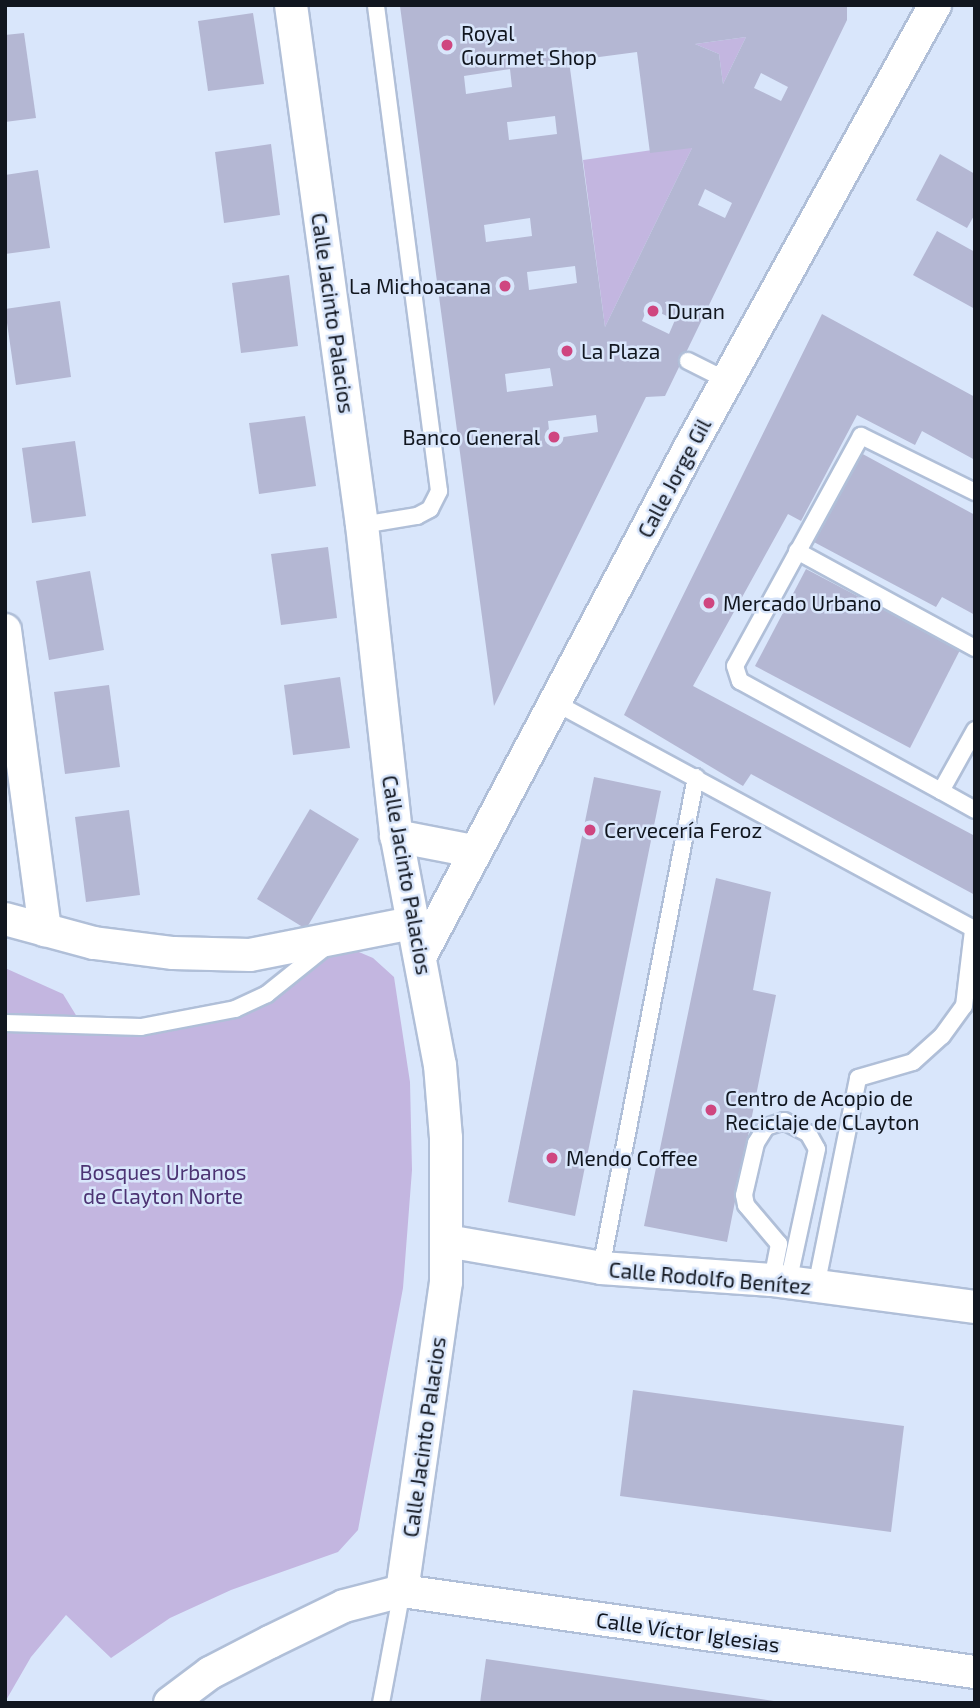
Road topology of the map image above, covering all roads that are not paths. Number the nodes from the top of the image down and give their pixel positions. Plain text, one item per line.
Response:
1 (291, 5) edge
2 (376, 5) edge
3 (935, 5) edge
4 (688, 361) dead end
5 (726, 380) junction
6 (975, 492) edge
7 (362, 524) junction
8 (797, 551) junction
9 (5, 631) edge
10 (975, 648) edge
11 (554, 702) junction
12 (975, 730) edge
13 (696, 777) junction
14 (941, 791) junction
15 (975, 810) edge
16 (396, 836) junction
17 (473, 851) junction
18 (5, 919) edge
19 (412, 923) junction
20 (45, 930) junction
21 (974, 930) edge
22 (333, 942) junction
23 (421, 955) junction
24 (5, 1023) edge
25 (447, 1241) junction
26 (601, 1268) junction
27 (792, 1283) junction
28 (975, 1307) edge
29 (402, 1591) junction
30 (975, 1672) edge
31 (170, 1703) edge
32 (381, 1703) edge

1 - 7 street, Calle Jacinto Palacios
2 - 7 lane
3 - 5 street, Calle Jorge Gil
4 - 5 lane
5 - 11 street, Calle Jorge Gil
6 - 8 lane
7 - 16 street, Calle Jacinto Palacios
8 - 10 lane
8 - 14 lane
9 - 20 street
11 - 13 lane
11 - 17 street, Calle Jorge Gil
12 - 14 lane
13 - 21 lane
13 - 26 lane
14 - 15 lane
16 - 17 street
16 - 19 street, Calle Jacinto Palacios
17 - 23 street, Calle Jorge Gil
18 - 20 street
19 - 22 street
19 - 23 street, Calle Jacinto Palacios
20 - 22 street
21 - 27 lane
22 - 24 lane
23 - 25 street, Calle Jacinto Palacios
25 - 26 street, Calle Rodolfo Benítez
25 - 29 street, Calle Jacinto Palacios
26 - 27 street, Calle Rodolfo Benítez
27 - 27 lane
27 - 28 street, Calle Rodolfo Benítez
29 - 30 street, Calle Víctor Iglesias
29 - 31 street
29 - 32 lane, Calle Jacinto Palacios

